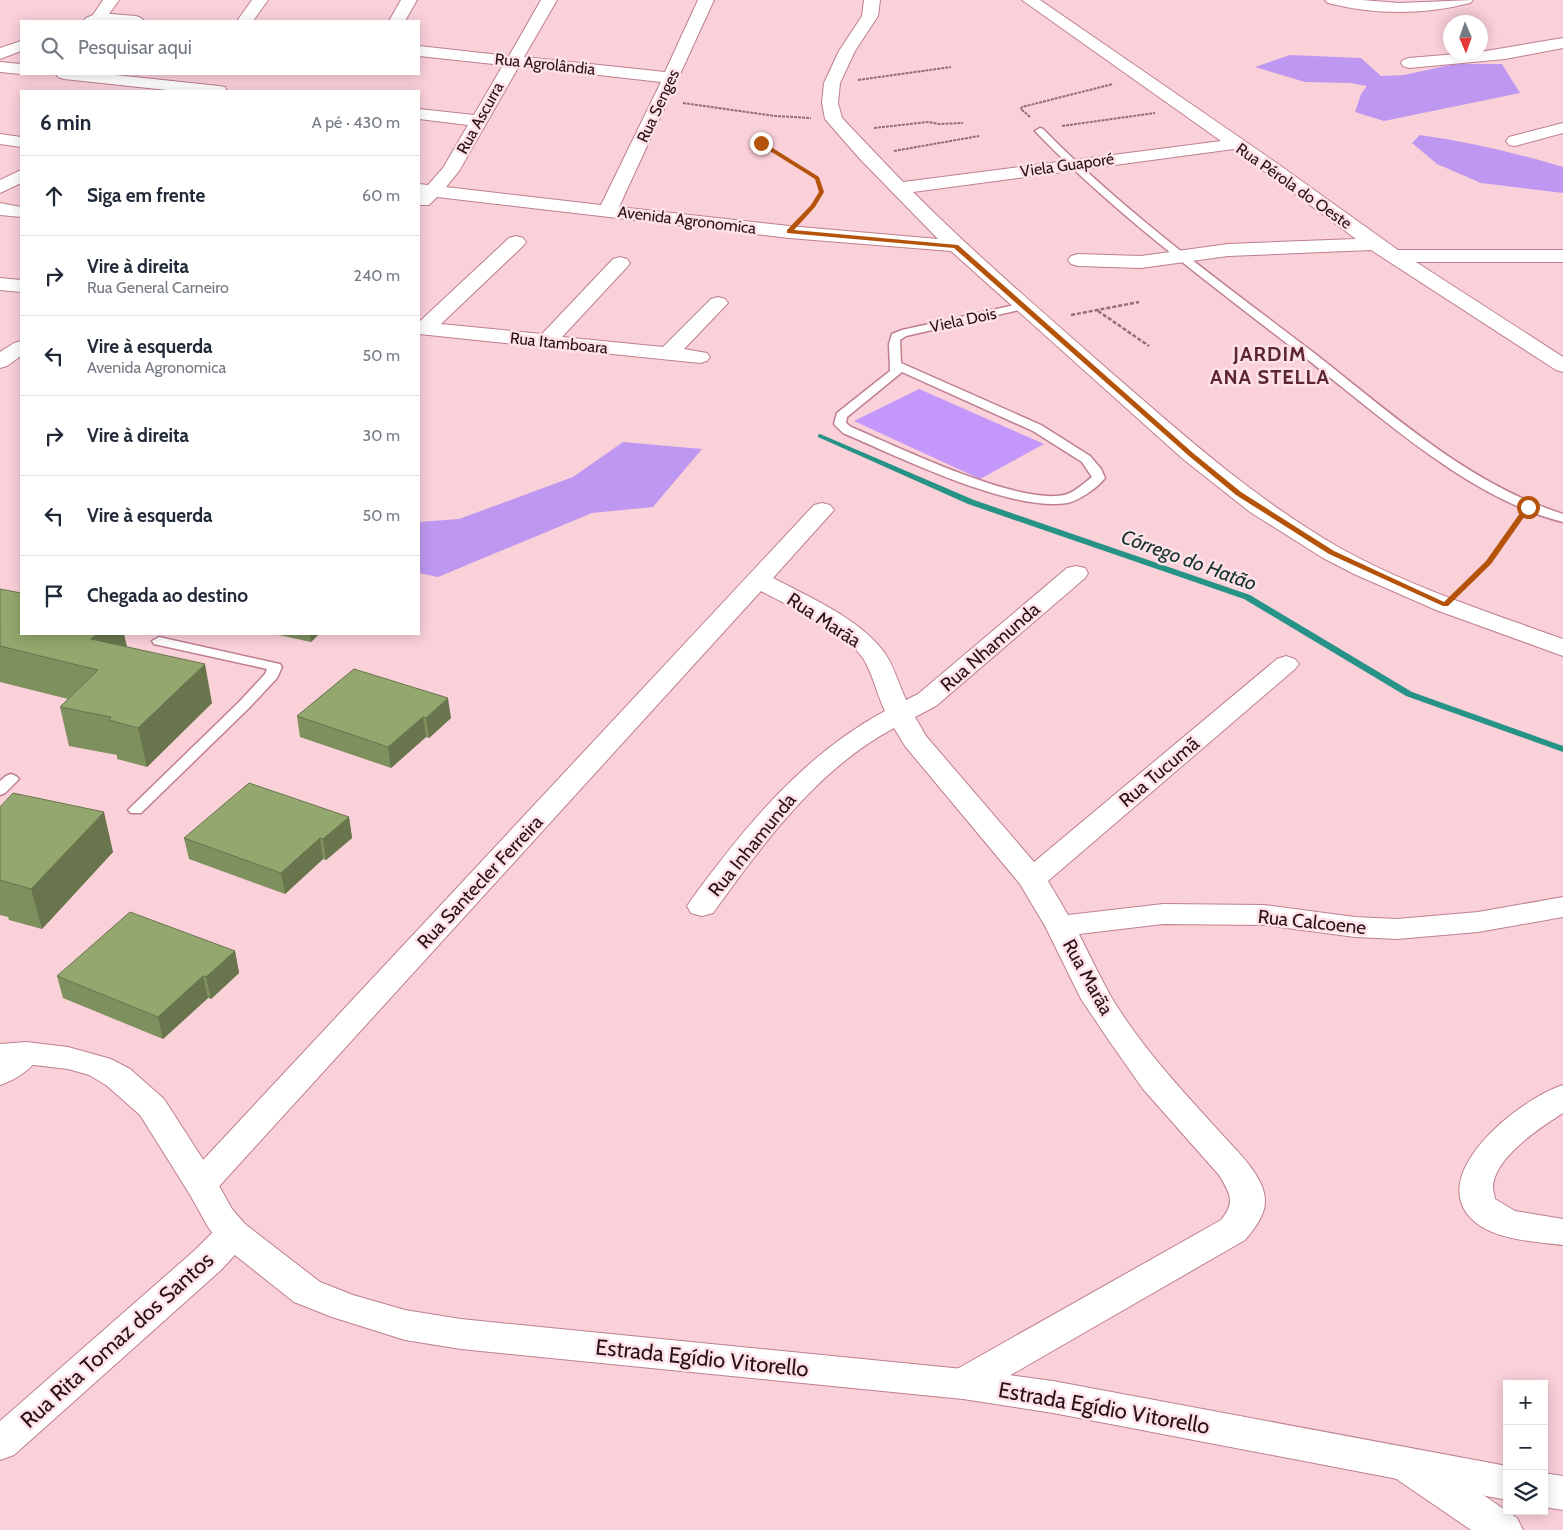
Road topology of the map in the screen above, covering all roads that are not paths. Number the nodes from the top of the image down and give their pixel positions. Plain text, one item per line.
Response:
1 (110, 0) edge
2 (260, 0) edge
3 (409, 0) edge
4 (549, 0) edge
5 (706, 0) edge
6 (872, 0) edge
7 (1030, 0) edge
8 (1334, 0) edge
9 (1466, 0) edge
10 (95, 19) edge
11 (116, 20) edge
12 (246, 20) edge
13 (398, 20) edge
14 (1563, 44) edge
15 (20, 46) edge
16 (420, 50) edge
17 (0, 54) edge
18 (512, 61) junction
19 (1409, 63) dead end
20 (0, 66) edge
21 (20, 69) edge
22 (71, 75) edge
23 (183, 75) edge
24 (672, 78) junction
25 (165, 88) edge
26 (201, 90) edge
27 (420, 114) edge
28 (479, 121) junction
29 (1563, 128) edge
30 (1040, 131) dead end
31 (0, 139) edge
32 (1515, 141) dead end
33 (20, 142) edge
34 (1235, 144) junction
35 (1072, 164) junction
36 (20, 176) edge
37 (0, 188) edge
38 (899, 188) junction
39 (426, 189) edge
40 (420, 204) edge
41 (0, 209) edge
42 (608, 210) junction
43 (20, 212) edge
44 (516, 242) dead end
45 (1375, 244) junction
46 (956, 246) junction
47 (1393, 256) junction
48 (1563, 256) edge
49 (1182, 257) junction
50 (1078, 260) dead end
51 (620, 263) dead end
52 (0, 284) edge
53 (20, 286) edge
54 (718, 303) dead end
55 (1024, 306) junction
56 (421, 328) edge
57 (547, 341) junction
58 (20, 348) edge
59 (668, 354) junction
60 (700, 357) dead end
61 (0, 362) edge
62 (896, 365) junction
63 (1563, 366) edge
64 (822, 510) dead end
65 (1563, 518) edge
66 (1076, 573) dead end
67 (758, 580) junction
68 (159, 640) dead end
69 (1563, 648) edge
70 (1286, 664) dead end
71 (900, 715) junction
72 (136, 810) dead end
73 (1032, 879) junction
74 (702, 906) dead end
75 (1563, 908) edge
76 (1060, 926) junction
77 (9, 1060) edge
78 (1563, 1097) edge
79 (201, 1184) junction
80 (1563, 1232) edge
81 (233, 1234) junction
82 (963, 1384) junction
83 (0, 1444) edge
84 (1404, 1463) junction
85 (1503, 1482) edge
86 (1548, 1491) edge
87 (1563, 1494) edge
88 (1503, 1530) edge

1 - 10 street
2 - 12 street
3 - 13 street
4 - 18 street, Rua Ascurra
5 - 24 street, Rua Senges
6 - 38 street
7 - 34 street, Rua Pérola do Oeste
8 - 9 street
10 - 11 street
14 - 19 street
15 - 17 street
16 - 18 street, Rua Agrolândia
18 - 24 street, Rua Agrolândia
18 - 28 street, Rua Ascurra
20 - 21 street
22 - 25 street
23 - 25 street
24 - 42 street, Rua Senges
25 - 26 street
27 - 28 street
28 - 39 street, Rua Ascurra
29 - 32 street
30 - 35 lane
31 - 33 street
34 - 35 street, Viela Guaporé
34 - 45 street, Rua Pérola do Oeste
35 - 38 street, Viela Guaporé
35 - 49 lane
36 - 37 street
38 - 46 street
39 - 40 street, Rua Ascurra
39 - 42 street, Avenida Agronomica
41 - 43 street
42 - 46 street, Avenida Agronomica
44 - 56 street
45 - 47 street, Rua Pérola do Oeste
45 - 49 street
46 - 55 street
47 - 48 street
47 - 63 street, Rua Pérola do Oeste
49 - 50 street
49 - 65 lane
51 - 57 street
52 - 53 street
54 - 59 street
55 - 62 lane, Viela Dois
55 - 69 street
56 - 57 street, Rua Itamboara
57 - 59 street, Rua Itamboara
58 - 61 street
59 - 60 street, Rua Itamboara
62 - 62 lane
64 - 67 street
66 - 71 street, Rua Nhamunda
67 - 71 street, Rua Marãa
67 - 79 street, Rua Santecler Ferreira
68 - 72 lane
70 - 73 street, Rua Tucumã
71 - 73 street, Rua Marãa
71 - 74 street, Rua Inhamunda
73 - 76 street, Rua Marãa
75 - 76 street, Rua Calcoene
76 - 82 street, Rua Marãa
77 - 79 street, Estrada Egídio Vitorello
78 - 80 street
79 - 81 street, Estrada Egídio Vitorello
81 - 82 street, Estrada Egídio Vitorello
81 - 83 street, Rua Rita Tomaz dos Santos
82 - 84 street, Estrada Egídio Vitorello
84 - 85 street, Estrada Egídio Vitorello
84 - 88 street
86 - 87 street

